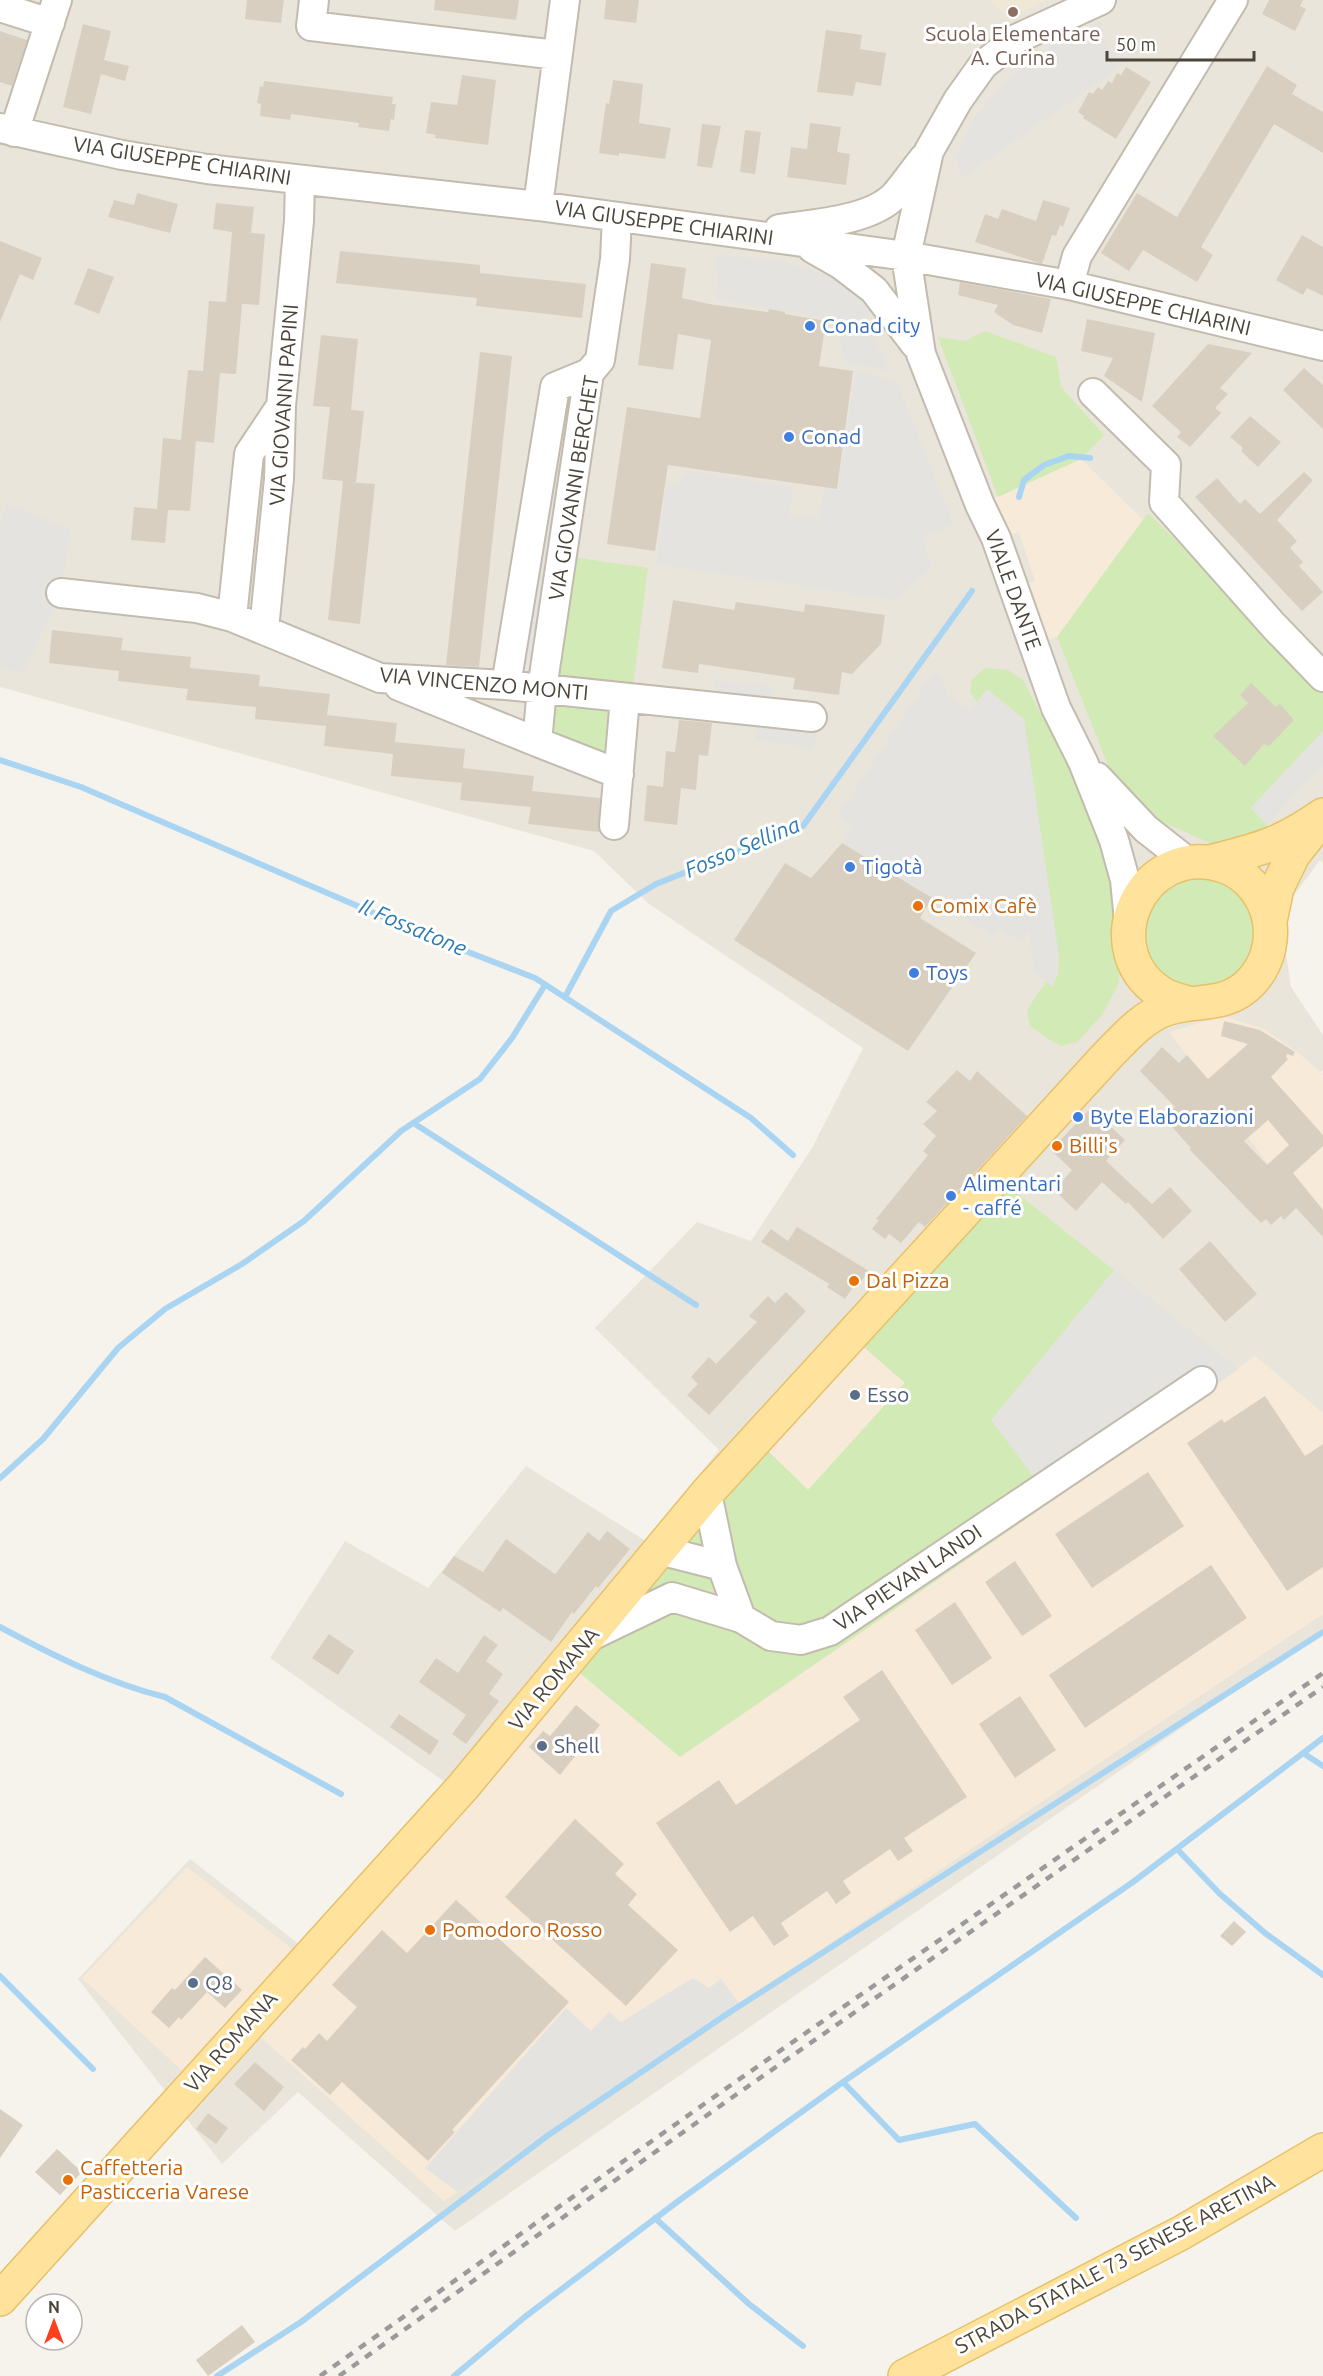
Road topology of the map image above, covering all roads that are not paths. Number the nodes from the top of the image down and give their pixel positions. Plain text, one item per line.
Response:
1 (314, 0) edge
2 (565, 0) edge
3 (1101, 0) edge
4 (1233, 0) edge
5 (0, 7) edge
6 (53, 11) edge
7 (557, 54) junction
8 (7, 130) edge
9 (929, 151) junction
10 (300, 180) junction
11 (538, 206) junction
12 (617, 217) junction
13 (747, 234) junction
14 (800, 241) junction
15 (906, 256) junction
16 (958, 264) junction
17 (1069, 285) junction
18 (914, 314) junction
19 (1323, 346) edge
20 (921, 354) junction
21 (589, 373) junction
22 (1093, 393) dead end
23 (281, 406) junction
24 (61, 593) dead end
25 (232, 617) junction
26 (264, 629) junction
27 (1323, 677) edge
28 (380, 678) junction
29 (506, 685) junction
30 (542, 689) junction
31 (625, 698) junction
32 (812, 717) dead end
33 (537, 742) junction
34 (1083, 762) junction
35 (619, 774) junction
36 (1323, 816) edge
37 (614, 825) dead end
38 (1199, 862) junction
39 (1129, 921) junction
40 (1270, 921) junction
41 (1136, 965) junction
42 (1188, 1003) junction
43 (1106, 1057) junction
44 (1202, 1381) dead end
45 (707, 1493) junction
46 (659, 1550) junction
47 (722, 1566) junction
48 (672, 1597) junction
49 (741, 1618) junction
50 (589, 1637) junction
51 (1323, 2150) edge
52 (0, 2299) edge
53 (905, 2376) edge

1 - 7 street
2 - 7 street
3 - 9 street
4 - 17 street
5 - 6 street
6 - 8 street
7 - 11 street
8 - 10 street, VIA GIUSEPPE CHIARINI
9 - 13 street
9 - 15 street
10 - 11 street, VIA GIUSEPPE CHIARINI
10 - 23 street, VIA GIOVANNI PAPINI
11 - 12 street, VIA GIUSEPPE CHIARINI
12 - 13 street, VIA GIUSEPPE CHIARINI
12 - 21 street, VIA GIOVANNI BERCHET
13 - 14 street, VIA GIUSEPPE CHIARINI
14 - 15 street, VIA GIUSEPPE CHIARINI
14 - 20 street
15 - 16 street, VIA GIUSEPPE CHIARINI
15 - 18 street, VIALE DANTE
16 - 17 street, VIA GIUSEPPE CHIARINI
16 - 18 street
17 - 19 street, VIA GIUSEPPE CHIARINI
18 - 20 street, VIALE DANTE
20 - 34 street, VIALE DANTE
21 - 29 street
21 - 30 street, VIA GIOVANNI BERCHET
22 - 27 street
23 - 25 street
23 - 26 street, VIA GIOVANNI PAPINI
24 - 25 street, VIA VINCENZO MONTI
25 - 26 street, VIA VINCENZO MONTI
26 - 28 street, VIA VINCENZO MONTI
28 - 29 street, VIA VINCENZO MONTI
28 - 33 street
29 - 30 street, VIA VINCENZO MONTI
30 - 31 street, VIA VINCENZO MONTI
30 - 33 street, VIA GIOVANNI BERCHET
31 - 32 street, VIA VINCENZO MONTI
31 - 35 street
33 - 35 street
34 - 38 street
34 - 39 street, VIALE DANTE
35 - 37 street
36 - 38 main road
36 - 40 main road
38 - 39 main road
38 - 40 main road
39 - 41 main road
40 - 42 main road
41 - 42 main road
41 - 43 main road
42 - 43 main road, VIA ROMANA
43 - 45 main road, VIA ROMANA
44 - 49 street, VIA PIEVAN LANDI
45 - 46 main road, VIA ROMANA
45 - 47 street
46 - 47 street
46 - 48 street
46 - 50 main road, VIA ROMANA
47 - 49 street
48 - 49 street, VIA PIEVAN LANDI
48 - 50 street
50 - 52 main road, VIA ROMANA
51 - 53 main road, STRADA STATALE 73 SENESE ARETINA

